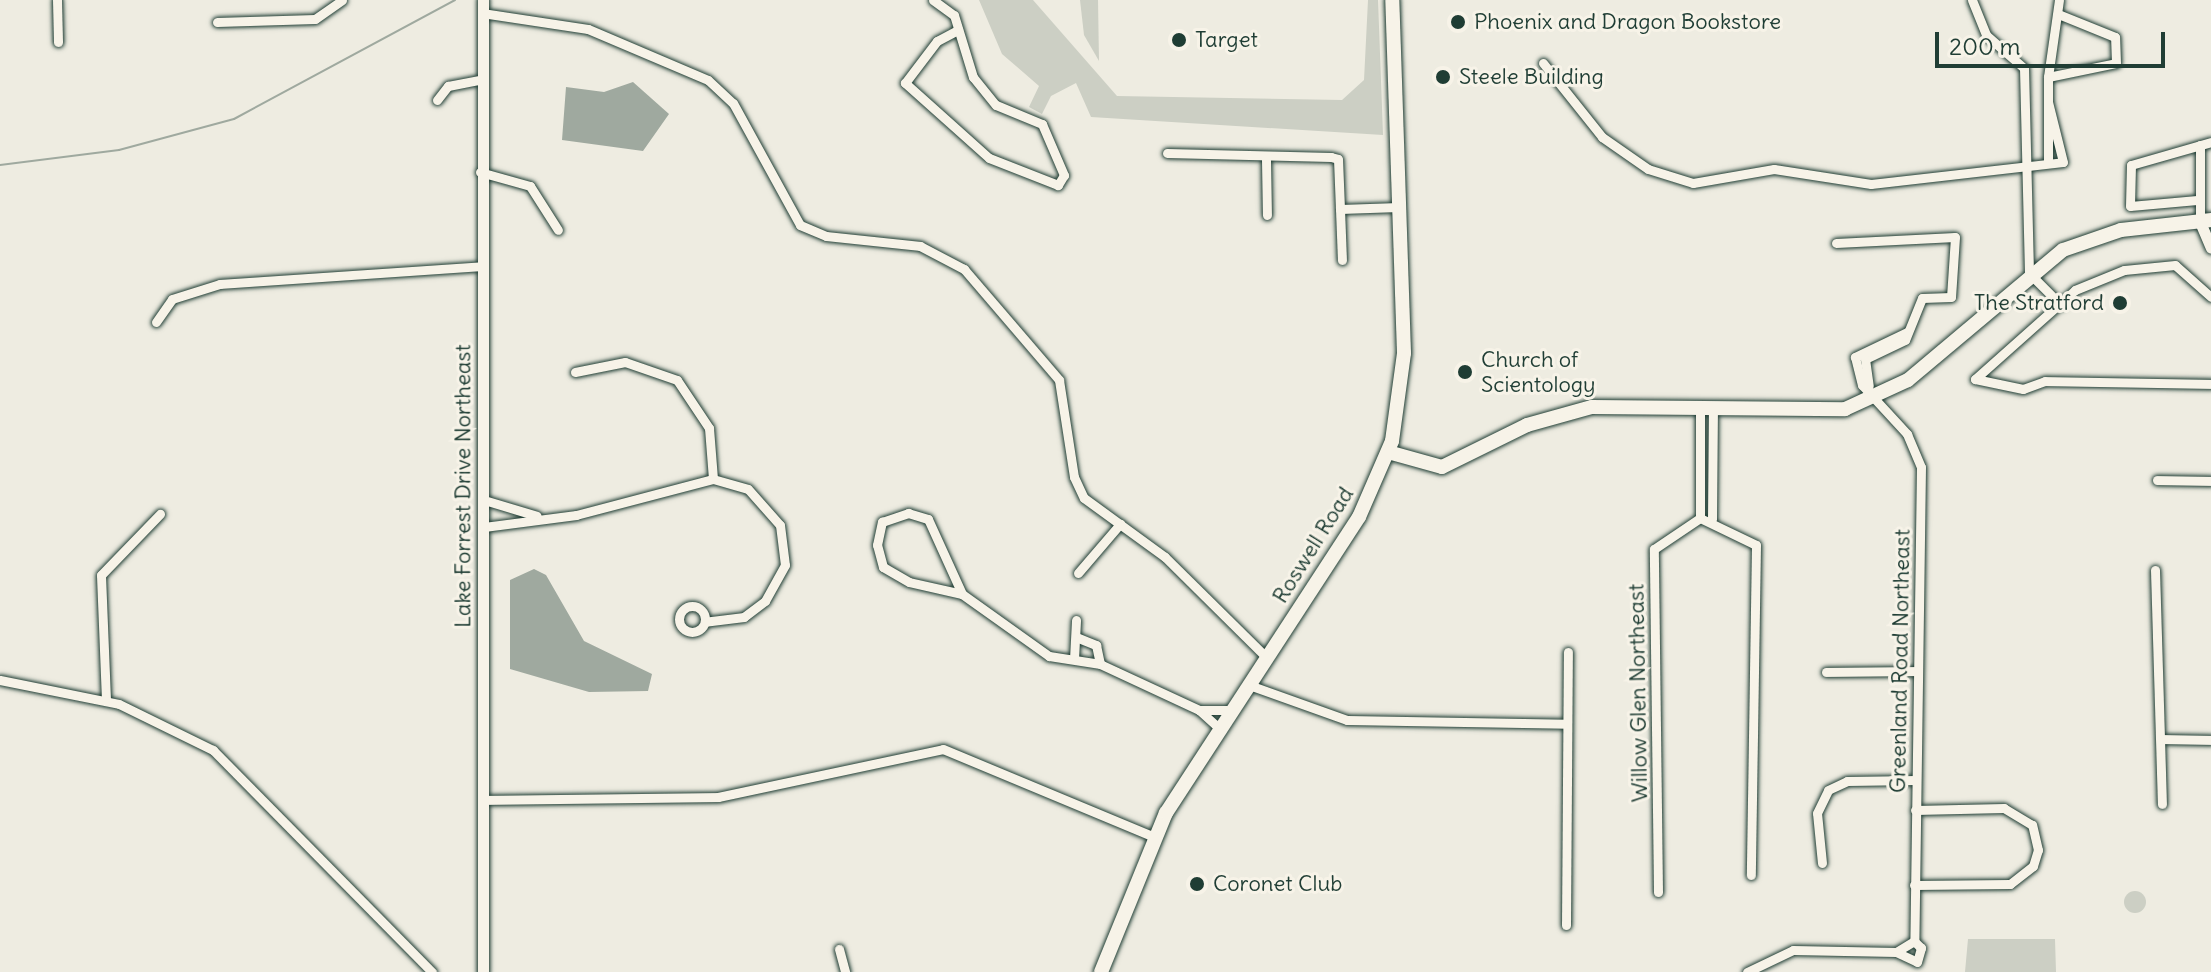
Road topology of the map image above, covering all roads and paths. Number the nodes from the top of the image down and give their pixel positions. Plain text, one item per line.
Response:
1 (57, 0) edge
2 (342, 0) edge
3 (933, 0) edge
4 (1392, 0) edge
5 (1972, 0) edge
6 (2059, 0) edge
7 (482, 6) edge
8 (2058, 14) junction
9 (217, 22) dead end
10 (958, 30) junction
11 (58, 42) dead end
12 (1543, 63) dead end
13 (2048, 77) junction
14 (479, 80) junction
15 (437, 100) dead end
16 (2211, 142) edge
17 (2200, 145) junction
18 (1167, 153) dead end
19 (1266, 160) junction
20 (2027, 169) junction
21 (480, 172) junction
22 (2197, 200) junction
23 (1399, 207) junction
24 (1340, 209) junction
25 (1267, 215) dead end
26 (2205, 221) edge
27 (558, 230) dead end
28 (1836, 243) dead end
29 (2211, 248) edge
30 (1342, 260) dead end
31 (481, 266) junction
32 (2029, 273) junction
33 (2211, 297) edge
34 (2061, 305) junction
35 (156, 322) dead end
36 (575, 372) dead end
37 (2211, 384) edge
38 (1872, 392) junction
39 (1706, 410) junction
40 (1388, 452) junction
41 (713, 479) junction
42 (2157, 480) dead end
43 (2211, 481) edge
44 (484, 500) junction
45 (519, 508) junction
46 (160, 514) dead end
47 (537, 516) junction
48 (1700, 518) junction
49 (1712, 519) junction
50 (520, 522) junction
51 (1120, 524) junction
52 (484, 527) junction
53 (2155, 570) dead end
54 (1078, 573) dead end
55 (962, 594) junction
56 (1076, 620) dead end
57 (705, 622) dead end
58 (1076, 637) junction
59 (1568, 652) dead end
60 (1267, 658) junction
61 (1074, 659) junction
62 (1100, 664) junction
63 (1917, 671) junction
64 (1826, 672) dead end
65 (0, 680) edge
66 (1249, 685) junction
67 (106, 700) junction
68 (1199, 710) junction
69 (1233, 710) junction
70 (1567, 724) junction
71 (1220, 729) junction
72 (2164, 739) junction
73 (2211, 740) edge
74 (1916, 780) junction
75 (483, 800) junction
76 (2162, 804) dead end
77 (1915, 810) junction
78 (1154, 837) junction
79 (1822, 863) dead end
80 (1751, 875) dead end
81 (1914, 885) junction
82 (1658, 892) dead end
83 (1566, 925) dead end
84 (1914, 941) junction
85 (839, 949) dead end
86 (1896, 952) junction
87 (429, 968) edge
88 (418, 972) edge
89 (483, 972) edge
90 (845, 972) edge
91 (1101, 972) edge
92 (1747, 972) edge

1 - 11 street
2 - 9 street
3 - 10 street
4 - 23 main road, Roswell Road
5 - 20 street
6 - 8 street
7 - 14 street, Lake Forrest Drive Northeast
7 - 51 street
8 - 13 street
8 - 13 street
10 - 10 street
12 - 20 street
13 - 20 street
14 - 15 street
14 - 21 street, Lake Forrest Drive Northeast
16 - 17 street
17 - 22 street
17 - 22 street
18 - 19 street
19 - 24 street
19 - 25 street
20 - 32 street
21 - 27 street
21 - 31 street, Lake Forrest Drive Northeast
22 - 26 street
23 - 24 street
23 - 40 main road, Roswell Road
24 - 30 street
26 - 29 street
26 - 32 main road
28 - 38 street
31 - 35 street
31 - 44 street, Lake Forrest Drive Northeast
32 - 34 street
32 - 38 main road
33 - 34 street
34 - 37 street
36 - 41 street
38 - 39 main road
38 - 63 street, Greenland Road Northeast
39 - 40 main road
39 - 48 street
39 - 49 street
40 - 60 main road, Roswell Road
41 - 47 street
41 - 57 street
42 - 43 street
44 - 45 street
44 - 52 street, Lake Forrest Drive Northeast
45 - 47 street
45 - 50 street
46 - 67 street
47 - 50 street
48 - 49 street
48 - 82 street, Willow Glen Northeast
49 - 80 street
50 - 52 street
51 - 54 street
51 - 60 street
52 - 75 street, Lake Forrest Drive Northeast
53 - 72 street
55 - 55 street
55 - 61 street
56 - 58 street
58 - 61 street
58 - 62 street
59 - 70 street
60 - 66 main road, Roswell Road
61 - 62 street
62 - 68 street
63 - 64 street
63 - 74 street, Greenland Road Northeast
65 - 67 street
66 - 69 main road, Roswell Road
66 - 70 street
67 - 87 street
68 - 69 street
68 - 71 street
69 - 71 main road, Roswell Road
70 - 83 street
71 - 78 main road, Roswell Road
72 - 73 street
72 - 76 street
74 - 77 street, Greenland Road Northeast
74 - 79 street
75 - 78 street
75 - 89 street, Lake Forrest Drive Northeast
77 - 81 street, Greenland Road Northeast
77 - 81 street
78 - 91 main road, Roswell Road
81 - 84 street, Greenland Road Northeast
84 - 86 street
84 - 86 street
85 - 90 street
86 - 92 street
87 - 88 street

